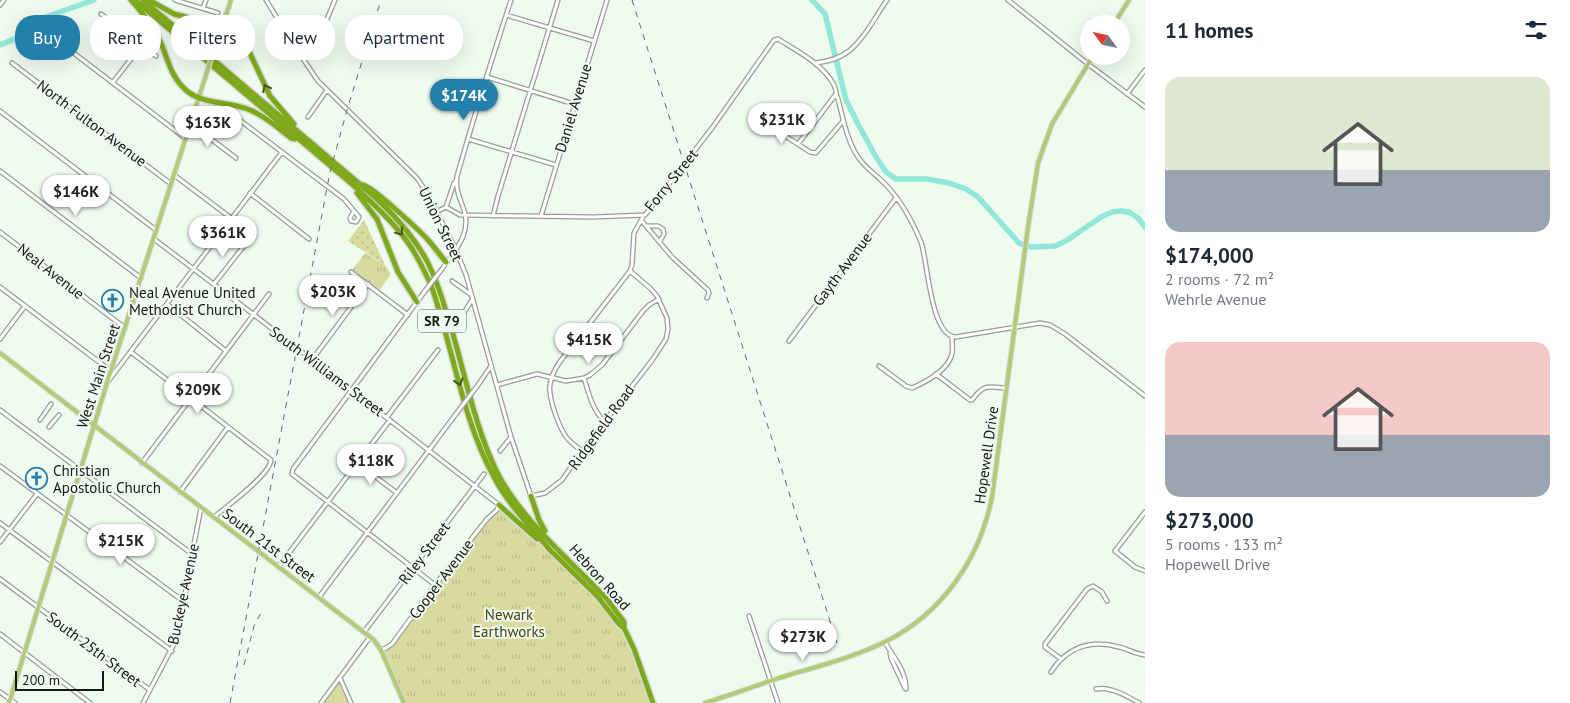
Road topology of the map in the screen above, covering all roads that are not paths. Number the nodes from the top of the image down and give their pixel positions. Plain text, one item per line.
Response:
1 (4, 0) edge
2 (130, 0) edge
3 (135, 0) edge
4 (143, 0) edge
5 (149, 0) edge
6 (175, 0) edge
7 (206, 0) edge
8 (231, 0) edge
9 (266, 0) edge
10 (335, 0) edge
11 (511, 0) edge
12 (558, 0) edge
13 (607, 0) edge
14 (887, 0) edge
15 (1008, 0) edge
16 (1129, 0) edge
17 (0, 5) edge
18 (203, 8) junction
19 (218, 14) dead end
20 (178, 15) edge
21 (226, 15) edge
22 (275, 15) edge
23 (329, 15) edge
24 (506, 15) junction
25 (1120, 15) edge
26 (550, 29) junction
27 (594, 41) junction
28 (80, 57) edge
29 (1080, 58) edge
30 (130, 60) edge
31 (211, 60) edge
32 (253, 60) edge
33 (303, 60) edge
34 (12, 63) dead end
35 (814, 64) junction
36 (1087, 65) edge
37 (1089, 65) edge
38 (1145, 70) edge
39 (487, 77) junction
40 (113, 82) junction
41 (327, 90) junction
42 (531, 91) junction
43 (836, 94) junction
44 (1128, 94) junction
45 (198, 98) junction
46 (574, 104) junction
47 (1145, 107) edge
48 (0, 111) edge
49 (308, 117) dead end
50 (844, 121) junction
51 (190, 123) junction
52 (776, 130) dead end
53 (206, 134) junction
54 (301, 134) junction
55 (186, 138) junction
56 (468, 138) junction
57 (301, 142) junction
58 (798, 144) junction
59 (512, 151) junction
60 (282, 152) junction
61 (236, 158) dead end
62 (556, 165) junction
63 (0, 171) edge
64 (340, 174) junction
65 (174, 175) junction
66 (456, 181) junction
67 (171, 184) junction
68 (360, 184) junction
69 (250, 194) junction
70 (896, 198) junction
71 (446, 207) junction
72 (354, 211) dead end
73 (436, 212) junction
74 (466, 215) junction
75 (644, 215) junction
76 (493, 216) junction
77 (541, 216) junction
78 (232, 219) junction
79 (641, 220) junction
80 (647, 226) junction
81 (157, 230) junction
82 (0, 232) edge
83 (309, 239) dead end
84 (154, 240) junction
85 (660, 241) junction
86 (247, 242) dead end
87 (456, 250) junction
88 (446, 262) junction
89 (193, 269) junction
90 (630, 271) junction
91 (351, 272) dead end
92 (141, 278) junction
93 (452, 281) dead end
94 (214, 284) junction
95 (368, 284) junction
96 (0, 287) edge
97 (268, 294) dead end
98 (470, 294) junction
99 (707, 298) dead end
100 (659, 299) junction
101 (472, 300) junction
102 (417, 302) junction
103 (167, 304) junction
104 (25, 306) junction
105 (253, 314) junction
106 (462, 314) dead end
107 (408, 315) junction
108 (1015, 327) junction
109 (125, 328) junction
110 (952, 337) junction
111 (0, 339) edge
112 (789, 341) dead end
113 (438, 350) dead end
114 (226, 351) junction
115 (131, 352) junction
116 (0, 353) edge
117 (312, 360) junction
118 (492, 366) junction
119 (879, 366) dead end
120 (111, 371) junction
121 (936, 374) junction
122 (552, 377) junction
123 (584, 378) junction
124 (107, 384) junction
125 (497, 385) junction
126 (351, 390) junction
127 (1007, 390) junction
128 (1145, 396) edge
129 (191, 399) junction
130 (51, 404) dead end
131 (0, 410) edge
132 (59, 415) dead end
133 (389, 419) junction
134 (40, 420) dead end
135 (604, 422) junction
136 (94, 425) junction
137 (49, 427) dead end
138 (228, 427) junction
139 (511, 437) junction
140 (429, 450) junction
141 (500, 451) dead end
142 (582, 451) junction
143 (142, 463) junction
144 (358, 463) junction
145 (0, 466) edge
146 (80, 470) junction
147 (484, 474) dead end
148 (476, 486) junction
149 (180, 492) junction
150 (397, 493) junction
151 (37, 494) junction
152 (531, 496) junction
153 (328, 502) junction
154 (499, 505) junction
155 (201, 508) junction
156 (1145, 512) edge
157 (66, 515) junction
158 (214, 517) junction
159 (0, 523) edge
160 (9, 530) junction
161 (368, 532) junction
162 (0, 542) edge
163 (554, 544) junction
164 (550, 549) junction
165 (192, 554) junction
166 (52, 562) junction
167 (279, 566) junction
168 (412, 568) junction
169 (1145, 571) edge
170 (0, 579) edge
171 (435, 585) junction
172 (319, 597) junction
173 (185, 600) junction
174 (1107, 601) dead end
175 (38, 608) junction
176 (749, 616) dead end
177 (624, 628) junction
178 (364, 632) junction
179 (0, 634) edge
180 (370, 637) junction
181 (885, 642) junction
182 (381, 650) junction
183 (172, 651) junction
184 (890, 652) junction
185 (24, 653) junction
186 (1145, 654) edge
187 (1061, 659) junction
188 (1051, 672) dead end
189 (340, 678) junction
190 (770, 681) junction
191 (1096, 689) dead end
192 (150, 690) junction
193 (0, 692) edge
194 (11, 702) edge
195 (90, 703) edge
196 (143, 703) edge
197 (321, 703) edge
198 (351, 703) edge
199 (404, 703) edge
200 (653, 703) edge
201 (705, 703) edge
202 (778, 703) edge
203 (1139, 703) edge

1 - 17 street
2 - 45 highway
3 - 57 highway, SR 79
4 - 54 highway, SR 79
5 - 20 highway
6 - 18 street
7 - 18 street
8 - 21 main road, West Main Street
9 - 22 street, Union Street
10 - 23 street
11 - 24 street
12 - 26 street
13 - 27 street, Daniel Avenue
14 - 35 street
15 - 29 street
16 - 25 main road
18 - 19 street
24 - 26 street
24 - 39 street
26 - 27 street
26 - 42 street
27 - 46 street, Daniel Avenue
28 - 40 street
30 - 40 street
31 - 45 main road, West Main Street, bridge
54 -> 32 highway
33 - 41 street, Union Street
34 - 67 street, North Fulton Avenue
35 - 43 street
35 - 75 street, Forry Street
36 - 108 main road, Hopewell Drive
37 - 44 street
38 - 44 street
39 - 42 street
39 - 56 street
40 - 55 street
41 - 49 street
41 - 73 street, Union Street
42 - 46 street
42 - 59 street
43 - 50 street
43 - 58 street
44 - 47 street
45 - 51 main road, West Main Street
45 - 57 highway
46 - 62 street, Daniel Avenue
48 - 81 street
50 - 58 street
50 - 70 street
51 - 53 street
51 - 55 main road, West Main Street
52 - 58 street
53 - 60 street
53 - 61 street
54 - 68 highway, SR 79
55 - 65 main road, West Main Street
56 - 59 street
56 - 66 street
57 - 64 highway, SR 79
59 - 62 street
59 - 76 street
60 - 69 street
60 - 72 street
62 - 77 street, Daniel Avenue
63 - 92 street
64 - 102 highway
64 -> 164 highway, SR 79
65 - 67 main road, West Main Street
65 - 78 street
66 - 71 street
66 - 74 street
67 - 81 main road, West Main Street
68 - 88 highway
68 - 163 highway, SR 79
69 - 78 street
69 - 83 street
70 - 110 street
70 - 112 street, Gayth Avenue
71 - 73 street
71 - 74 street, Forry Street
73 - 87 street, Union Street
74 - 76 street, Forry Street
74 - 87 street
75 - 77 street, Forry Street
75 - 79 street
76 - 77 street, Forry Street
78 - 89 street
79 - 80 street
79 - 90 street
80 - 85 street
80 - 85 street
81 - 84 main road, West Main Street
82 - 109 street, Neal Avenue
84 - 89 street, South Williams Street
84 - 92 main road, West Main Street
85 - 99 street
86 - 94 street
87 - 88 street
87 - 98 street, Union Street
88 - 102 street, bridge
89 - 94 street, South Williams Street
89 - 103 street
90 - 100 street, Ridgefield Road
90 - 122 street
91 - 95 street
92 - 109 main road, West Main Street
93 - 98 street
94 - 105 street, South Williams Street
95 - 107 street
95 - 117 street
96 - 104 street
97 - 105 street
98 - 101 street, Union Street
100 - 123 street
100 - 135 street, Ridgefield Road
101 - 106 street
101 - 118 street, Union Street
102 - 107 street
103 - 114 street
103 - 115 street
104 - 111 street
104 - 120 street
105 - 114 street
105 - 117 street, South Williams Street
107 - 126 street
108 - 110 street
108 - 127 main road, Hopewell Drive
108 - 128 street
109 - 120 main road, West Main Street
110 - 121 street
113 - 133 street
114 - 129 street
115 - 124 street
115 - 129 street
116 - 136 main road, South 21st Street
117 - 126 street, South Williams Street
118 - 125 street, Union Street
118 - 140 street, bridge
119 - 121 street
120 - 124 main road, West Main Street
121 - 127 street
122 - 123 street
122 - 125 street
122 - 142 street
123 - 135 street
124 - 136 main road, West Main Street
125 - 139 street, Union Street
126 - 133 street, South Williams Street
126 - 153 street
127 - 181 main road, Hopewell Drive
129 - 138 street
129 - 143 street
130 - 134 street
131 - 146 street
132 - 137 street
133 - 140 street, South Williams Street
133 - 144 street
135 - 142 street, Ridgefield Road
136 - 143 main road, South 21st Street
136 - 146 main road, West Main Street
138 - 149 street
138 - 158 street
139 - 141 street
139 - 152 street, Union Street
140 - 148 street, South Williams Street
140 - 150 street
142 - 152 street, Ridgefield Road
143 - 149 main road, South 21st Street
144 - 150 street
144 - 153 street
145 - 151 street
146 - 157 main road, West Main Street
146 - 165 street
147 - 148 street, Riley Street
148 - 154 street, South Williams Street
148 - 168 street, Riley Street
149 - 155 main road, South 21st Street
150 - 161 street
151 - 157 street
151 - 160 street
152 - 163 highway
153 - 161 street
153 - 167 street
154 - 164 highway
154 - 171 street, Cooper Avenue
155 - 158 main road, South 21st Street
155 - 165 street, Buckeye Avenue
156 - 169 street
157 - 166 main road, West Main Street
157 - 173 street
158 - 167 main road, South 21st Street
159 - 160 street
160 - 162 street
160 - 166 street
161 - 168 street
161 - 172 street
163 - 177 highway, Hebron Road / SR 79
164 - 177 highway, Hebron Road / SR 79
165 - 173 street, Buckeye Avenue
166 - 175 main road, West Main Street
166 - 183 street
167 - 172 main road, South 21st Street
168 - 171 street
168 - 178 street, Riley Street
170 - 175 street, South 25th Street
171 - 182 street, Cooper Avenue
172 - 178 main road, South 21st Street
173 - 183 street, Buckeye Avenue
174 - 187 street
175 - 185 main road, West Main Street
175 - 192 street, South 25th Street
176 - 190 street
177 - 200 highway, Hebron Road / SR 79
178 - 180 main road, South 21st Street
179 - 185 street
180 - 182 main road, South 21st Street
180 - 189 street
181 - 184 street
181 - 190 main road, Hopewell Drive
182 - 199 main road, South 21st Street
183 - 192 street, Buckeye Avenue
184 - 184 street
185 - 194 main road, West Main Street
185 - 195 street
186 - 187 street
187 - 188 street
189 - 197 street
189 - 198 street
190 - 201 main road, Hopewell Drive
190 - 202 street
191 - 203 street
192 - 196 street, Buckeye Avenue
193 - 194 street

